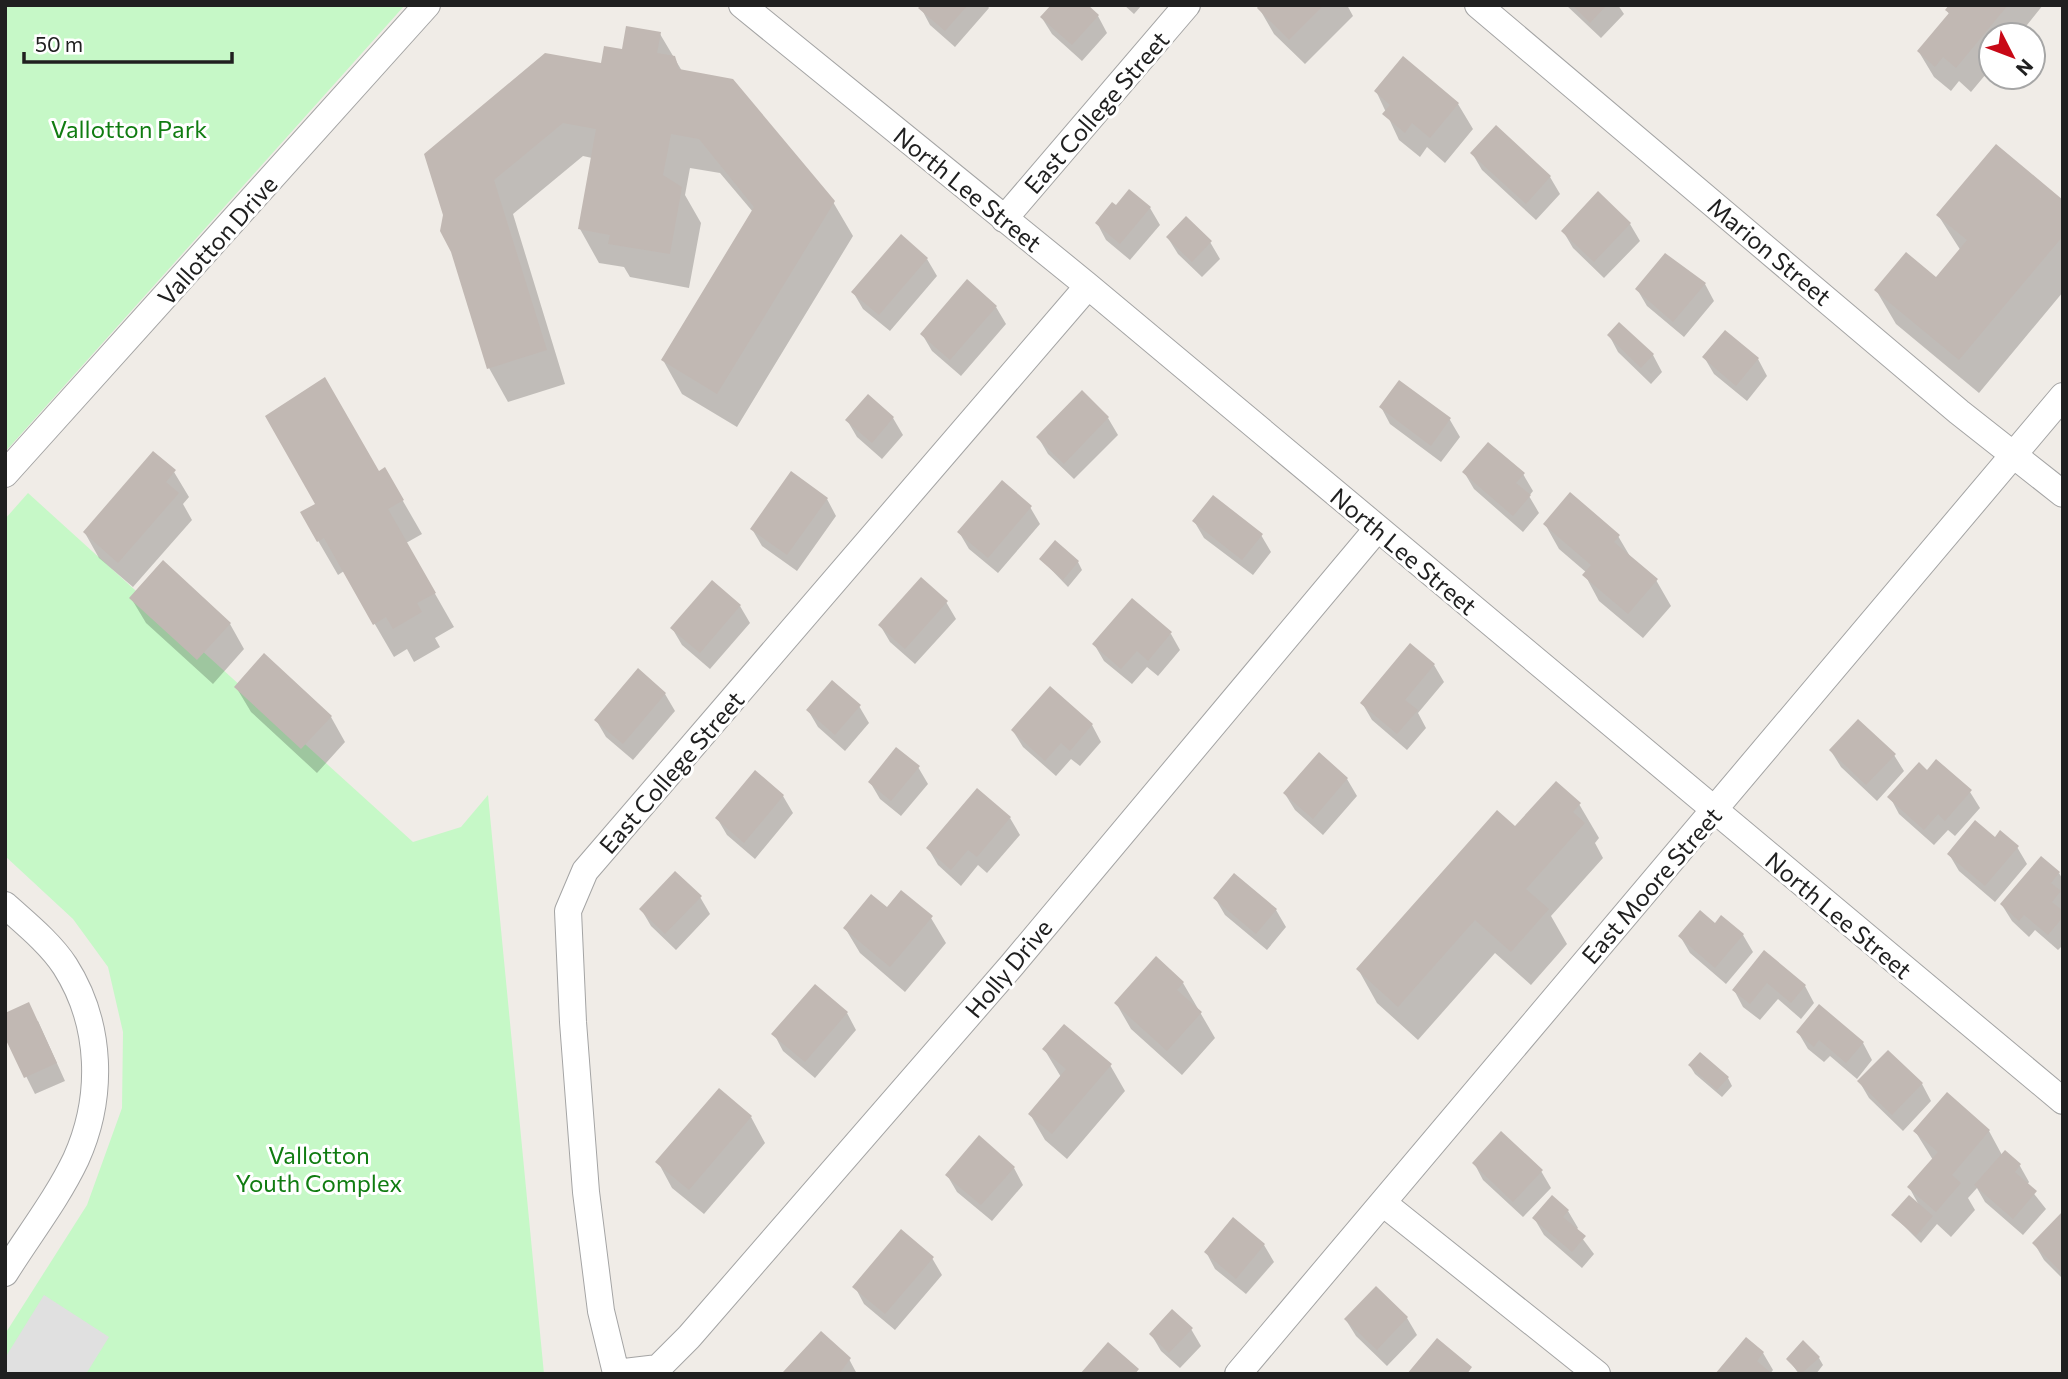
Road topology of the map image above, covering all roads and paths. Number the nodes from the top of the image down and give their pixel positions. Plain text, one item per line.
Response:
1 (427, 5) edge
2 (742, 5) edge
3 (1188, 5) edge
4 (1478, 5) edge
5 (1004, 219) junction
6 (1088, 286) junction
7 (2063, 396) edge
8 (2013, 454) junction
9 (5, 474) edge
10 (2063, 494) edge
11 (1377, 529) junction
12 (1715, 812) junction
13 (5, 905) edge
14 (2063, 1101) edge
15 (1383, 1203) junction
16 (5, 1273) edge
17 (616, 1373) edge
18 (1238, 1374) edge
19 (1597, 1374) edge

1 - 9 street, Vallotton Drive
2 - 5 street, North Lee Street
3 - 5 street, East College Street
4 - 8 street, Marion Street
5 - 6 street, North Lee Street
6 - 11 street, North Lee Street
6 - 17 street, East College Street
7 - 8 street, East Moore Street
8 - 10 street, Marion Street
8 - 12 street, East Moore Street
11 - 12 street, North Lee Street
11 - 17 street, Holly Drive
12 - 14 street, North Lee Street
12 - 15 street, East Moore Street
13 - 16 street
15 - 18 street, East Moore Street
15 - 19 street

